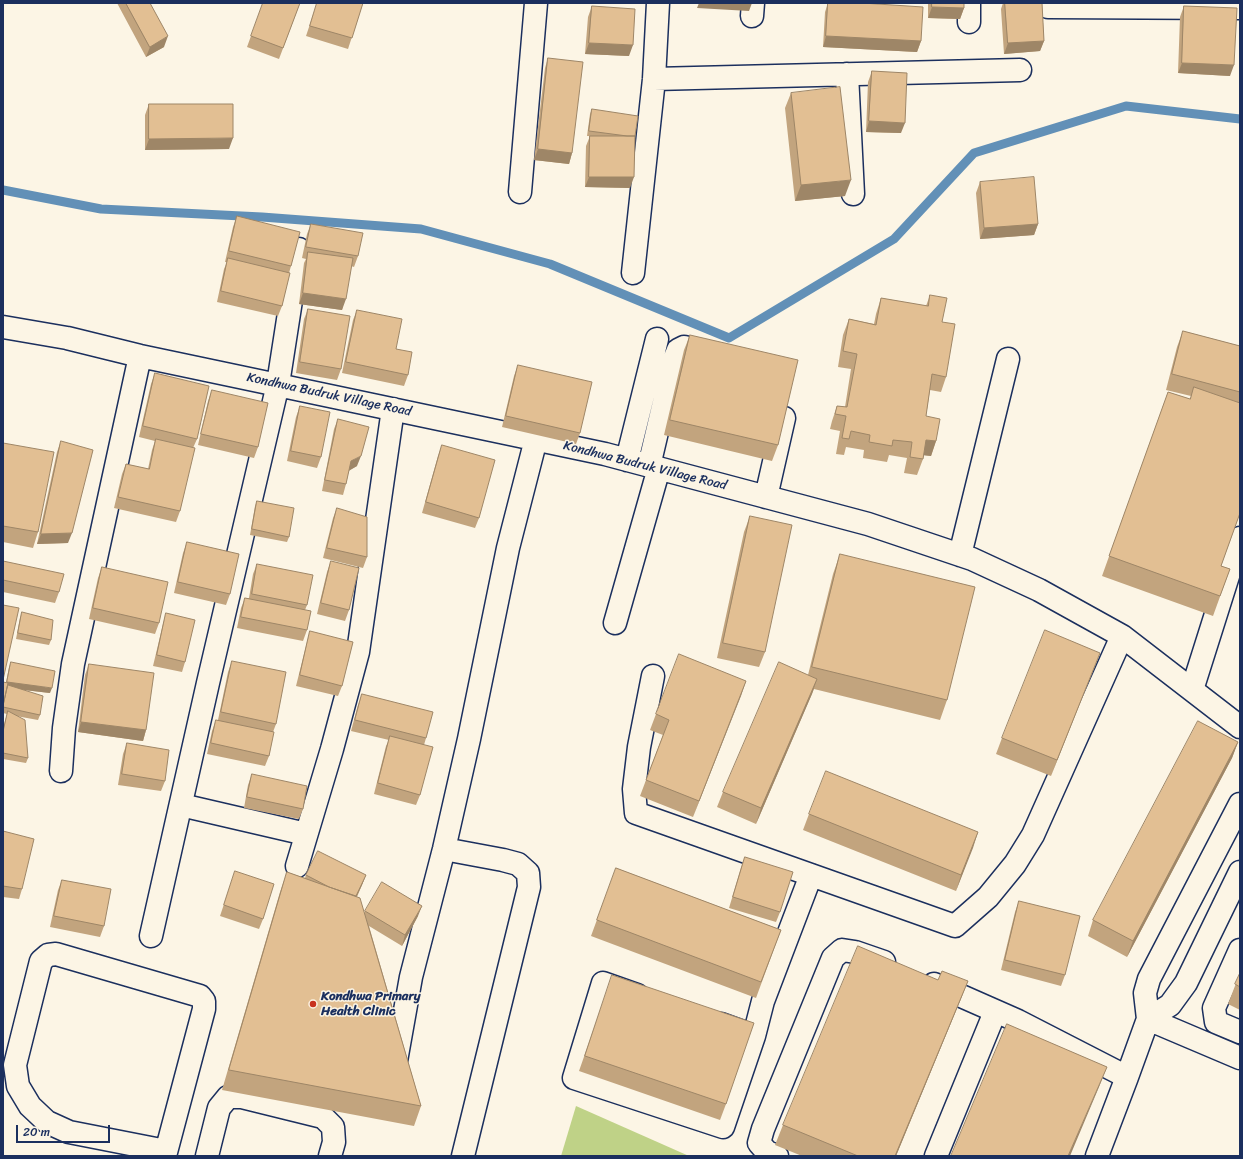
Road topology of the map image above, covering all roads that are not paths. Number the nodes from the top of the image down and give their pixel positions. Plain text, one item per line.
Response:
1 (536, 3) edge
2 (658, 3) edge
3 (1048, 3) edge
4 (1240, 8) edge
5 (1020, 70) dead end
6 (847, 74) junction
7 (654, 79) junction
8 (520, 192) dead end
9 (853, 194) dead end
10 (299, 249) edge
11 (633, 273) dead end
12 (3, 327) edge
13 (657, 339) dead end
14 (140, 356) junction
15 (730, 358) edge
16 (1008, 358) dead end
17 (278, 384) junction
18 (789, 398) edge
19 (394, 409) junction
20 (536, 439) junction
21 (627, 460) junction
22 (654, 467) junction
23 (766, 497) junction
24 (1240, 538) edge
25 (960, 555) junction
26 (615, 623) dead end
27 (1122, 636) junction
28 (653, 676) dead end
29 (1192, 690) junction
30 (1240, 727) edge
31 (61, 771) dead end
32 (1240, 804) edge
33 (181, 805) junction
34 (306, 834) junction
35 (444, 849) junction
36 (297, 866) dead end
37 (1240, 872) edge
38 (811, 875) junction
39 (151, 936) dead end
40 (1240, 950) edge
41 (656, 1001) edge
42 (996, 1012) junction
43 (701, 1017) edge
44 (1148, 1019) junction
45 (1240, 1032) edge
46 (754, 1036) junction
47 (1240, 1058) edge
48 (396, 1061) edge
49 (1127, 1077) junction
50 (166, 1154) edge
51 (207, 1156) edge
52 (330, 1156) edge
53 (463, 1156) edge
54 (777, 1156) edge
55 (936, 1156) edge
56 (1098, 1156) edge

1 - 8 street
2 - 7 street
3 - 4 street
5 - 6 street
6 - 7 street
6 - 9 street
7 - 11 street
10 - 17 street
12 - 14 street, Kondhwa Budruk Village Road
13 - 21 street
14 - 17 street, Kondhwa Budruk Village Road
14 - 31 street
15 - 22 street
16 - 25 street
17 - 19 street, Kondhwa Budruk Village Road
17 - 33 street
18 - 23 street
19 - 20 street, Kondhwa Budruk Village Road
19 - 34 street
20 - 21 street, Kondhwa Budruk Village Road
20 - 35 street
21 - 22 street, Kondhwa Budruk Village Road
22 - 23 street, Kondhwa Budruk Village Road
22 - 26 street
23 - 25 street, Kondhwa Budruk Village Road
24 - 29 street
25 - 27 street, Kondhwa Budruk Village Road
27 - 29 street, Kondhwa Budruk Village Road
27 - 38 street
28 - 38 street
29 - 30 street, Kondhwa Budruk Village Road
32 - 44 street
33 - 34 street
33 - 39 street
34 - 36 street
35 - 48 street
35 - 53 street
37 - 44 street
38 - 46 street
40 - 45 street
41 - 46 street
42 - 49 street
42 - 54 street
42 - 55 street
43 - 46 street
44 - 47 street
44 - 49 street
49 - 56 street
50 - 50 street
51 - 52 street

